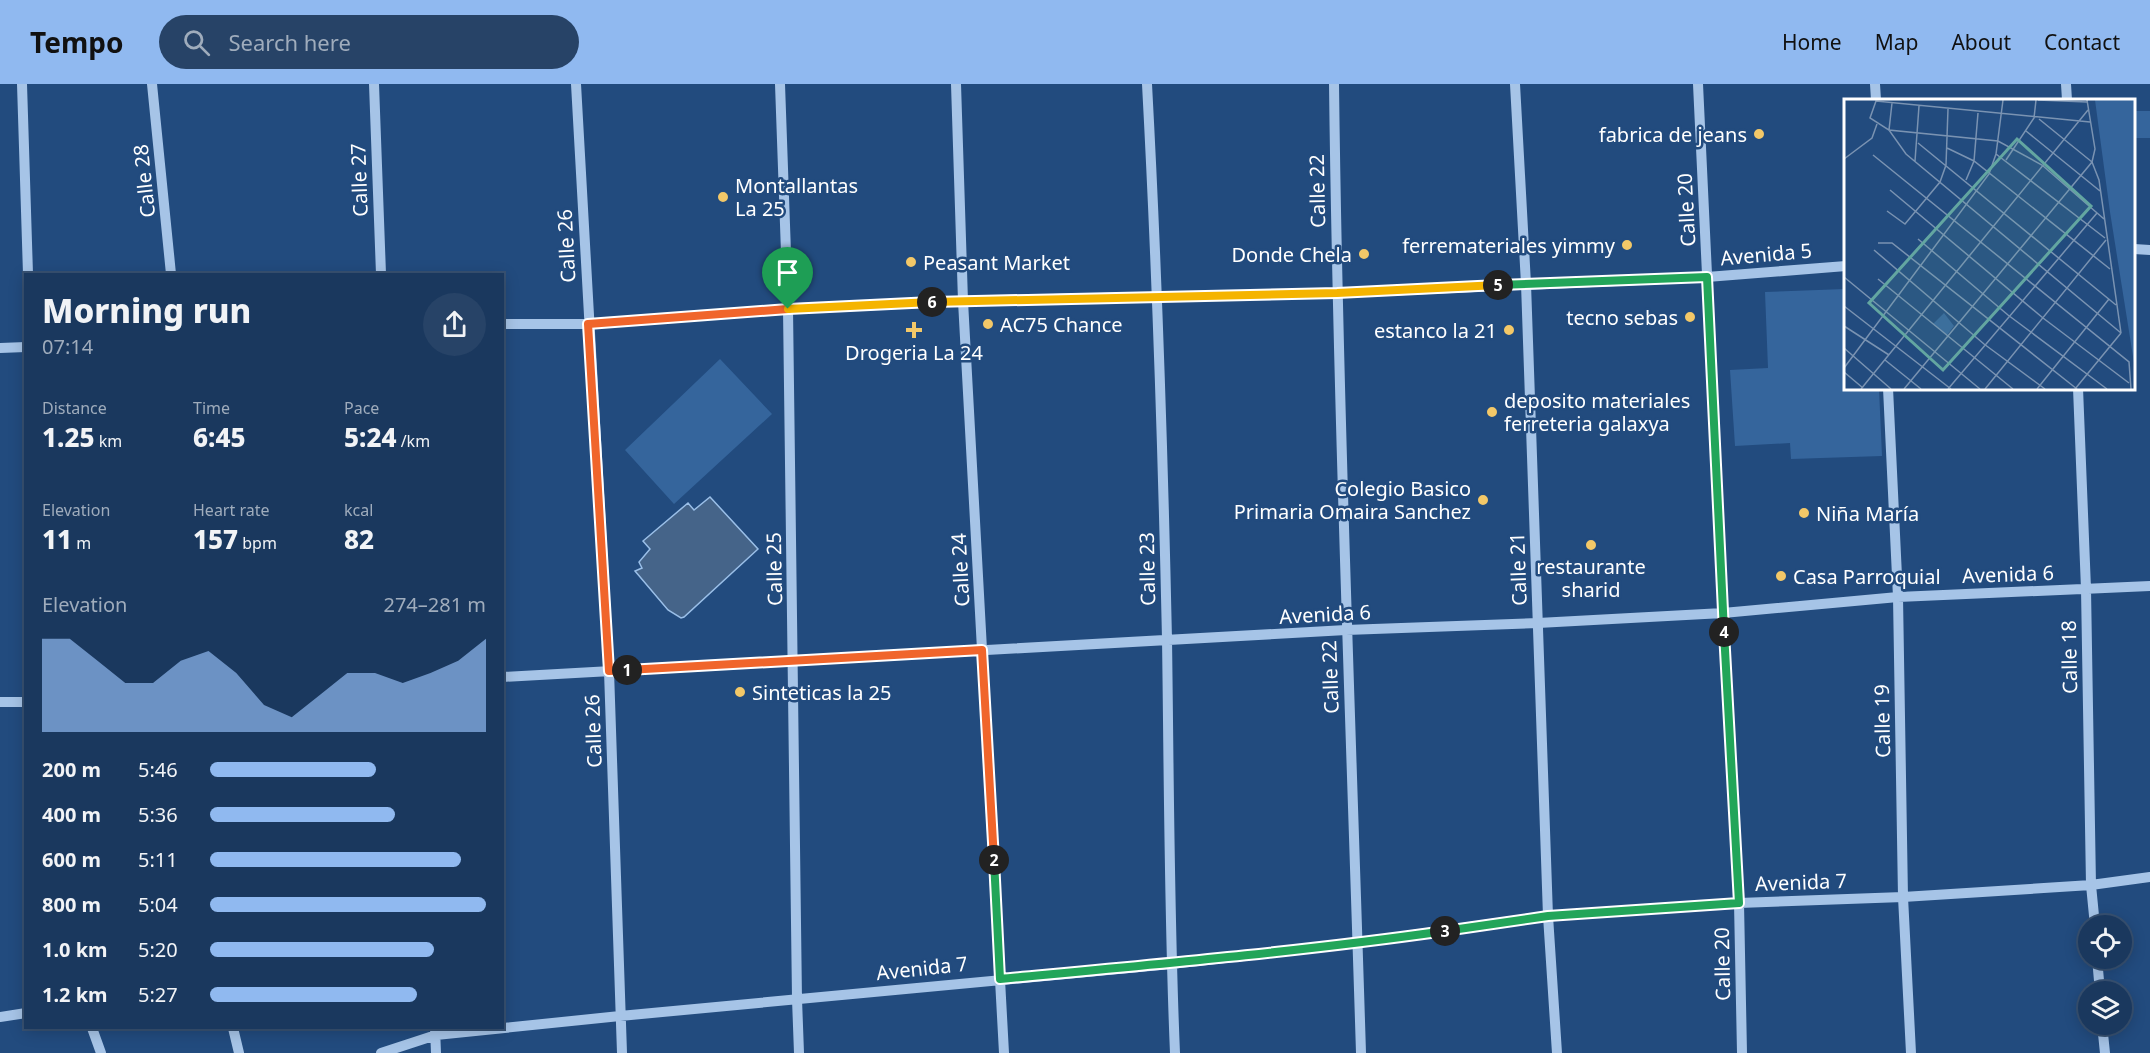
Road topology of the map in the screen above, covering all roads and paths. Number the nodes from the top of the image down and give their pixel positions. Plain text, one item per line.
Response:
1 (22, 84) edge
2 (152, 84) edge
3 (374, 84) edge
4 (576, 84) edge
5 (780, 84) edge
6 (956, 84) edge
7 (1148, 84) edge
8 (1334, 84) edge
9 (1515, 84) edge
10 (1698, 84) edge
11 (1875, 84) edge
12 (2066, 84) edge
13 (1876, 99) edge
14 (2067, 99) edge
15 (2135, 249) edge
16 (2150, 250) edge
17 (1844, 266) edge
18 (28, 273) edge
19 (171, 273) edge
20 (381, 273) edge
21 (1707, 277) junction
22 (1526, 284) junction
23 (1337, 293) junction
24 (1158, 296) junction
25 (963, 301) junction
26 (788, 309) junction
27 (504, 324) edge
28 (588, 324) junction
29 (24, 347) edge
30 (0, 348) edge
31 (1888, 390) edge
32 (2078, 390) edge
33 (2150, 586) edge
34 (2086, 589) junction
35 (1898, 597) junction
36 (1722, 613) junction
37 (1538, 623) junction
38 (1346, 630) junction
39 (1167, 640) junction
40 (982, 650) junction
41 (793, 661) junction
42 (609, 671) junction
43 (504, 677) edge
44 (0, 702) edge
45 (24, 702) edge
46 (2150, 877) edge
47 (2091, 885) junction
48 (1903, 897) junction
49 (1739, 903) junction
50 (2094, 915) edge
51 (1548, 916) junction
52 (1358, 943) junction
53 (1171, 963) junction
54 (1000, 979) junction
55 (797, 999) junction
56 (24, 1013) edge
57 (620, 1016) junction
58 (0, 1017) edge
59 (504, 1025) edge
60 (93, 1029) edge
61 (233, 1029) edge
62 (461, 1029) edge
63 (436, 1031) edge
64 (2103, 1035) edge
65 (101, 1053) edge
66 (239, 1053) edge
67 (381, 1053) edge
68 (436, 1053) edge
69 (622, 1053) edge
70 (800, 1053) edge
71 (1004, 1053) edge
72 (1175, 1053) edge
73 (1361, 1053) edge
74 (1557, 1053) edge
75 (1742, 1053) edge
76 (1911, 1053) edge
77 (2104, 1053) edge

1 - 18 street
2 - 19 street, Calle 28
3 - 20 street, Calle 27
4 - 28 street, Calle 26
5 - 26 street, Calle 25
6 - 25 street, Calle 24
7 - 24 street, Calle 23
8 - 23 street, Calle 22
9 - 22 street, Calle 21
10 - 21 street, Calle 20
11 - 13 street
12 - 14 street
15 - 16 street
17 - 21 street, Avenida 5
21 - 22 street, Avenida 5
21 - 36 street, Calle 20
22 - 23 street, Avenida 5
22 - 37 street, Calle 21
23 - 24 street, Avenida 5
23 - 38 street, Calle 22
24 - 25 street, Avenida 5
24 - 39 street, Calle 23
25 - 26 street, Avenida 5
25 - 40 street, Calle 24
26 - 28 street, Avenida 5
26 - 41 street, Calle 25
27 - 28 street, Avenida 5
28 - 42 street, Calle 26
29 - 30 street
31 - 35 street, Calle 19
32 - 34 street, Calle 18
33 - 34 street, Avenida 6
34 - 35 street, Avenida 6
34 - 47 street, Calle 18
35 - 36 street, Avenida 6
35 - 48 street, Calle 19
36 - 37 street, Avenida 6
36 - 49 street, Calle 20
37 - 38 street, Avenida 6
37 - 51 street, Calle 21
38 - 39 street, Avenida 6
38 - 52 street, Calle 22
39 - 40 street, Avenida 6
39 - 53 street, Calle 23
40 - 41 street, Avenida 6
40 - 54 street, Calle 24
41 - 42 street, Avenida 6
41 - 55 street, Calle 25
42 - 43 street, Avenida 6
42 - 57 street, Calle 26
44 - 45 street
46 - 47 street, Avenida 7
47 - 48 street, Avenida 7
47 - 50 street, Calle 18
48 - 49 street, Avenida 7
48 - 76 street, Calle 19
49 - 51 street, Avenida 7
49 - 75 street, Calle 20
51 - 52 street, Avenida 7
51 - 74 street, Calle 21
52 - 53 street, Avenida 7
52 - 73 street, Calle 22
53 - 54 street, Avenida 7
53 - 72 street, Calle 23
54 - 55 street, Avenida 7
54 - 71 street, Calle 24
55 - 57 street, Avenida 7
55 - 70 street, Calle 25
56 - 58 street
57 - 59 street, Avenida 7
57 - 69 street, Calle 26
60 - 65 street
61 - 66 street
62 - 63 street, Avenida 7
63 - 67 street, Avenida 7
63 - 68 street
64 - 77 street

